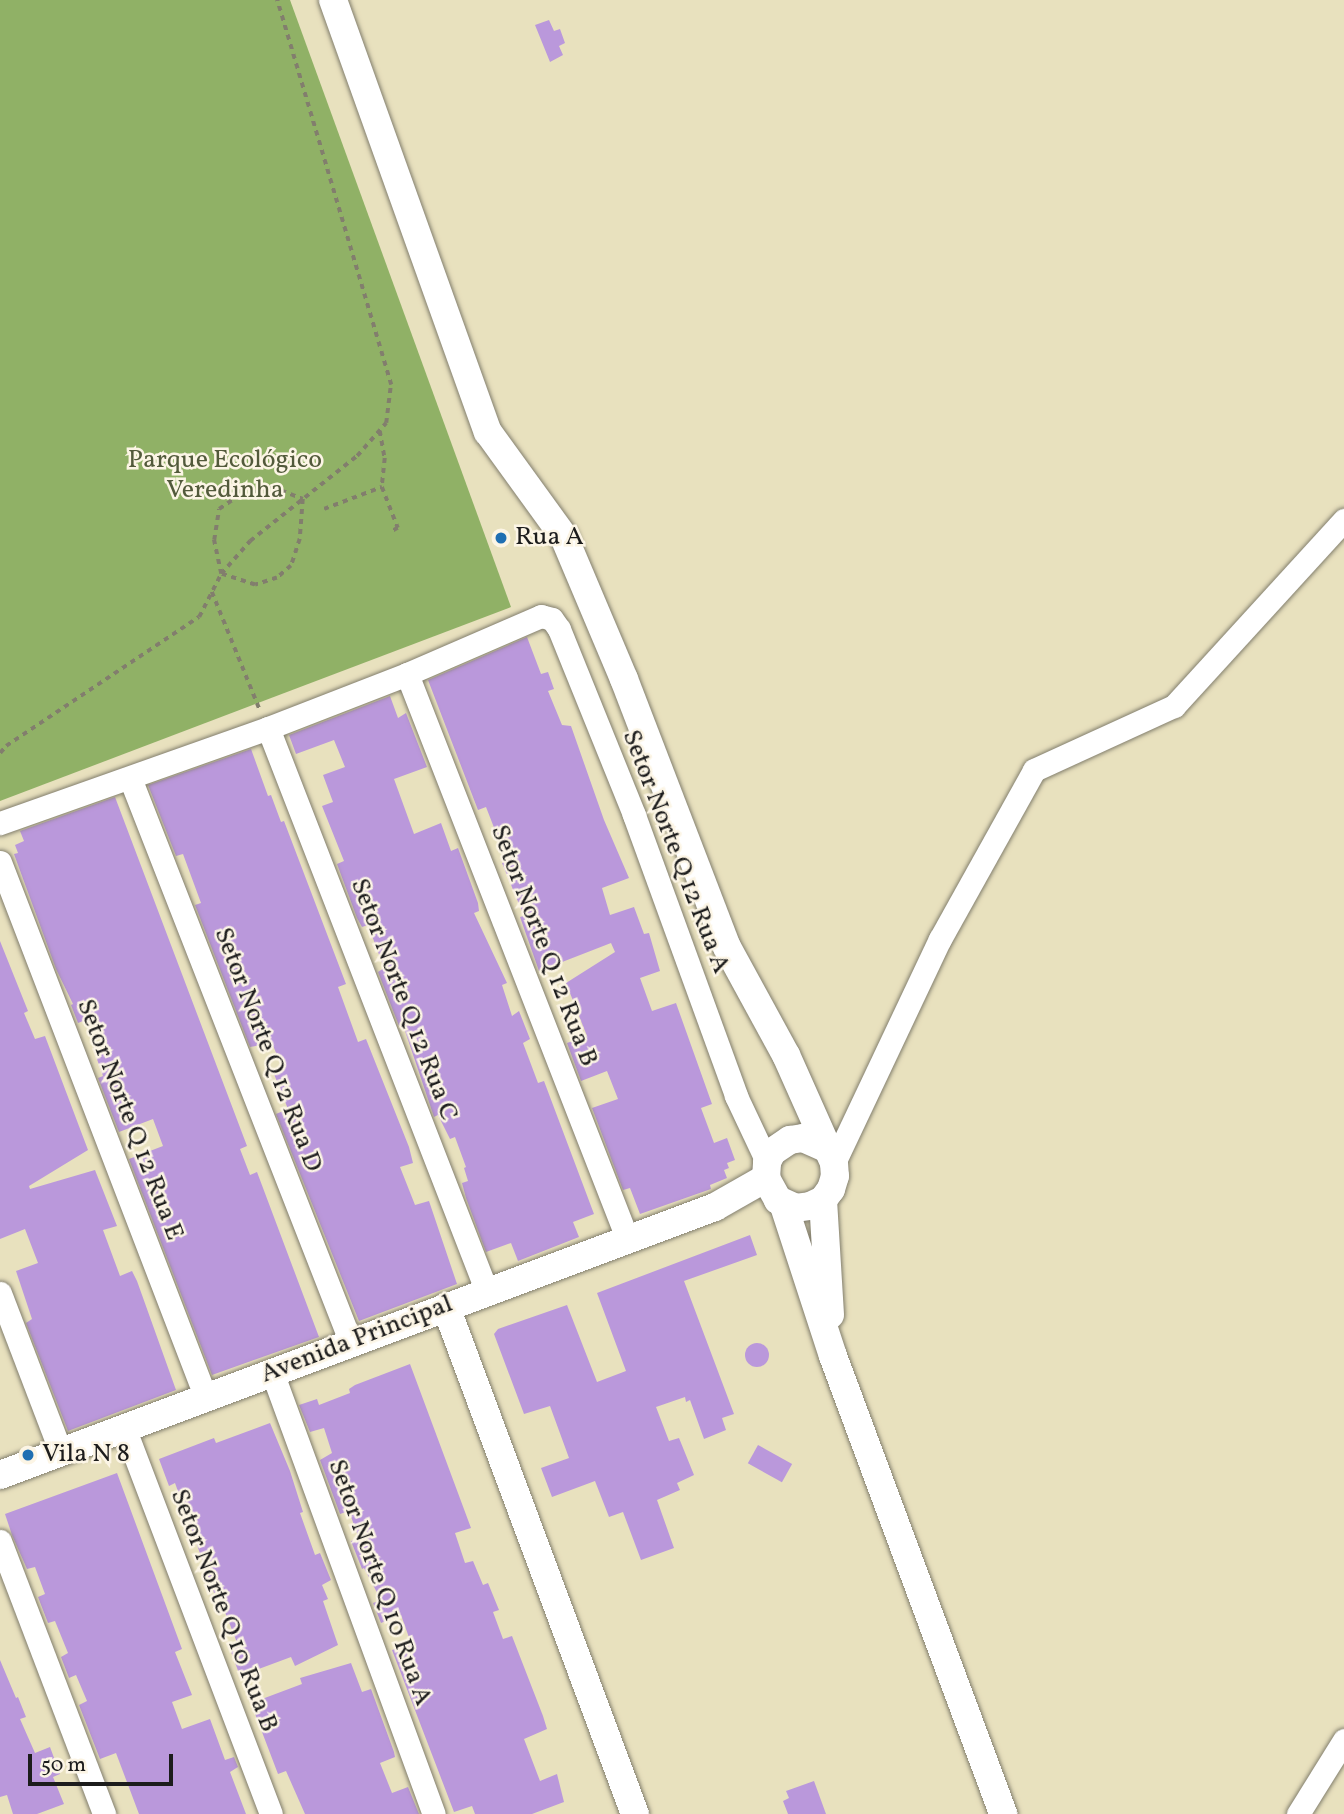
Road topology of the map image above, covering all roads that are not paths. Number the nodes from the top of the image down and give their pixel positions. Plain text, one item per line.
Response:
1 (333, 0) edge
2 (1344, 520) edge
3 (407, 674) junction
4 (268, 728) junction
5 (130, 778) junction
6 (0, 823) edge
7 (0, 862) edge
8 (786, 1055) junction
9 (830, 1155) junction
10 (777, 1171) junction
11 (823, 1200) junction
12 (627, 1238) junction
13 (487, 1292) junction
14 (0, 1293) edge
15 (446, 1307) junction
16 (351, 1343) junction
17 (833, 1356) junction
18 (272, 1372) junction
19 (206, 1398) junction
20 (124, 1427) junction
21 (60, 1450) junction
22 (0, 1475) edge
23 (0, 1541) edge
24 (1344, 1740) edge
25 (104, 1814) edge
26 (271, 1814) edge
27 (434, 1814) edge
28 (635, 1814) edge
29 (1003, 1814) edge
30 (1298, 1814) edge

1 - 8 street
2 - 9 street
3 - 4 street
3 - 10 street, Setor Norte Q 12 Rua A
3 - 12 street, Setor Norte Q 12 Rua B
4 - 5 street
4 - 13 street, Setor Norte Q 12 Rua C
5 - 6 street
5 - 16 street, Setor Norte Q 12 Rua D
7 - 19 street, Setor Norte Q 12 Rua E
8 - 9 street
8 - 10 street
9 - 10 street, Avenida Principal
9 - 11 street
10 - 11 street, Avenida Principal
10 - 12 street, Avenida Principal
10 - 17 street
11 - 17 street
12 - 13 street, Avenida Principal
13 - 15 street, Avenida Principal
14 - 21 street
15 - 16 street, Avenida Principal
15 - 28 street
16 - 18 street, Avenida Principal
17 - 29 street
18 - 19 street, Avenida Principal
18 - 27 street, Setor Norte Q 10 Rua A
19 - 20 street, Avenida Principal
20 - 21 street, Avenida Principal
20 - 26 street, Setor Norte Q 10 Rua B
21 - 22 street, Avenida Principal
23 - 25 street
24 - 30 street

